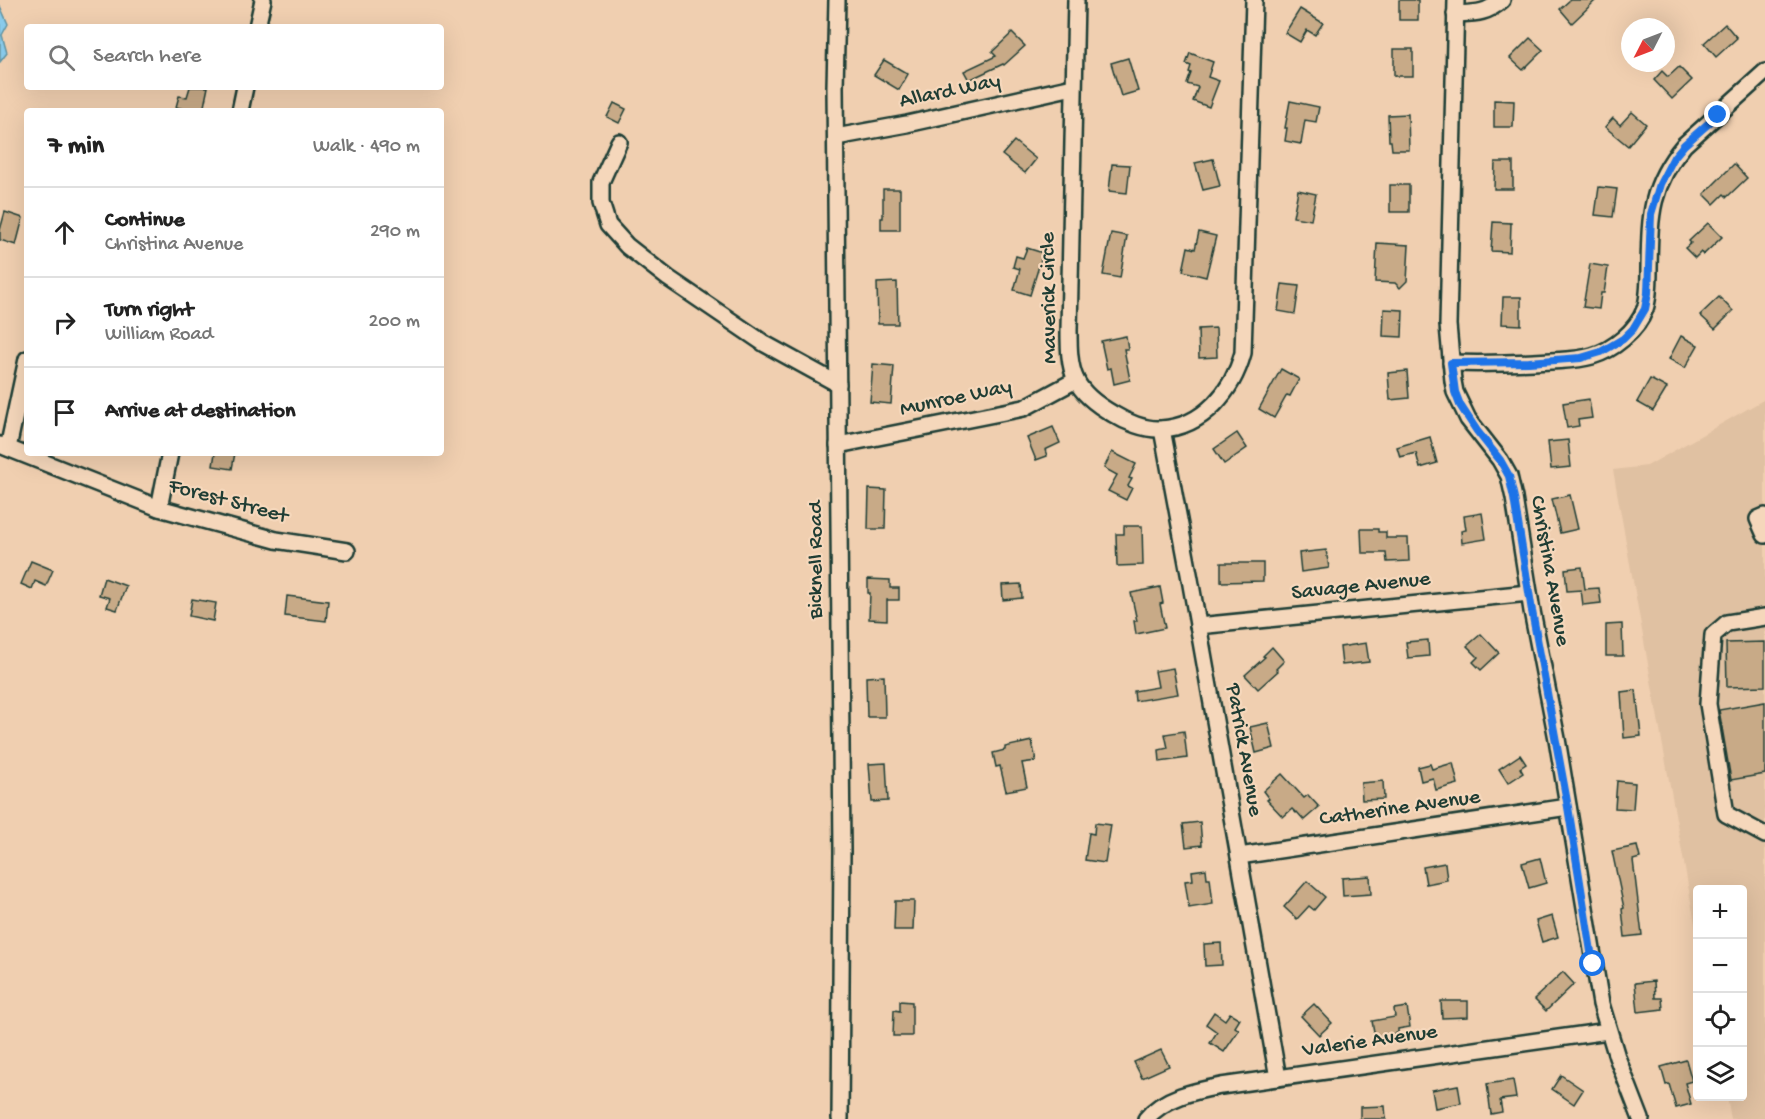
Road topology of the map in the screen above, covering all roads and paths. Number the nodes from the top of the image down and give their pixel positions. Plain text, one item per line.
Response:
1 (263, 0) edge
2 (837, 0) edge
3 (1076, 0) edge
4 (1254, 0) edge
5 (1502, 0) edge
6 (1455, 7) edge
7 (258, 24) edge
8 (1765, 72) edge
9 (1073, 87) junction
10 (244, 90) edge
11 (241, 108) edge
12 (836, 138) junction
13 (619, 142) dead end
14 (1451, 363) junction
15 (24, 369) edge
16 (1076, 380) junction
17 (838, 384) junction
18 (1162, 429) junction
19 (838, 445) junction
20 (4, 446) edge
21 (24, 454) edge
22 (29, 456) edge
23 (169, 456) edge
24 (159, 507) junction
25 (1765, 516) edge
26 (1765, 535) edge
27 (347, 551) dead end
28 (1529, 593) junction
29 (1765, 617) edge
30 (1198, 626) junction
31 (1568, 807) junction
32 (1765, 835) edge
33 (1239, 856) junction
34 (1608, 1031) junction
35 (1278, 1078) junction
36 (840, 1119) edge
37 (1146, 1119) edge
38 (1641, 1119) edge

1 - 7 street
2 - 12 street, Bicknell Road
3 - 9 street, Maverick Circle
4 - 18 street, Maverick Circle
5 - 6 street
6 - 14 street, Christina Avenue
8 - 14 street
9 - 12 street, Allard Way
9 - 16 street, Maverick Circle
10 - 11 street
12 - 17 street, Bicknell Road
13 - 17 street
14 - 28 street, Christina Avenue
15 - 20 street
16 - 18 street, Maverick Circle
16 - 19 street, Munroe Way
17 - 19 street, Bicknell Road
18 - 30 street, Patrick Avenue
19 - 36 street, Bicknell Road
20 - 21 street, Forest Street
22 - 24 street, Forest Street
23 - 24 street
24 - 27 street, Forest Street
25 - 26 street
28 - 30 street, Savage Avenue
28 - 31 street, Christina Avenue
29 - 32 street
30 - 33 street, Patrick Avenue
31 - 33 street, Catherine Avenue
31 - 34 street, Christina Avenue
33 - 35 street, Patrick Avenue
34 - 35 street, Valerie Avenue
34 - 38 street, Christina Avenue
35 - 37 street, Valerie Avenue

